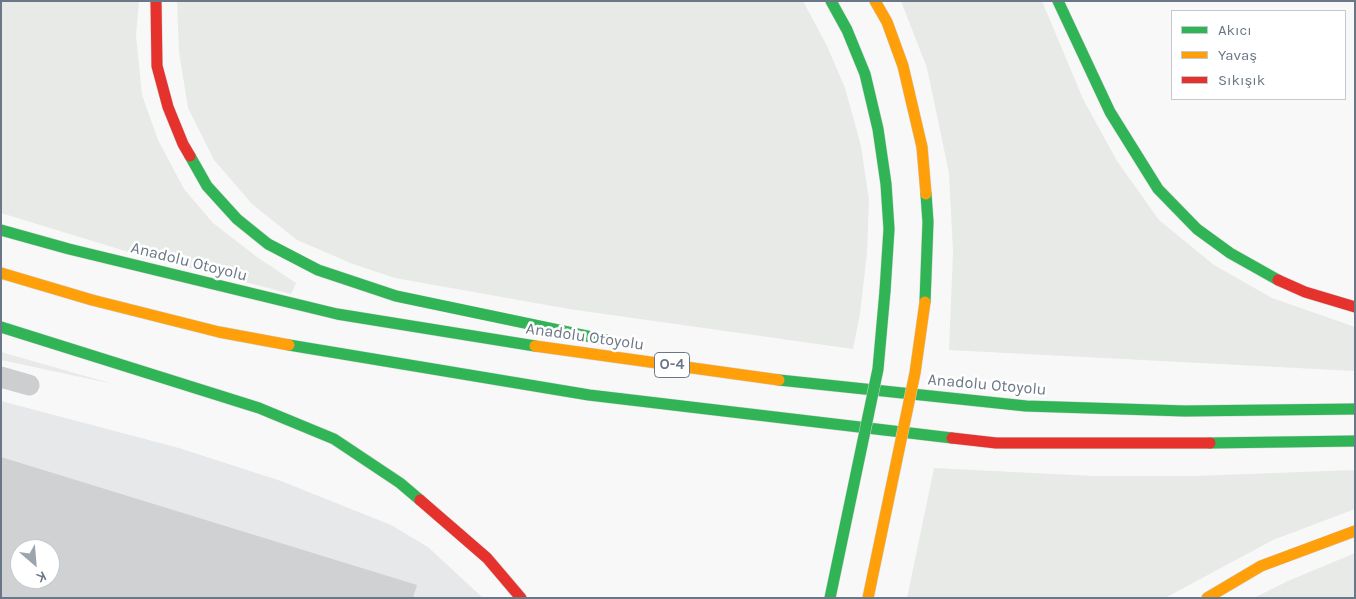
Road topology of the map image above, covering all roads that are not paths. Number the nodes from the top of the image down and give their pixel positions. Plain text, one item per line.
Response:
1 (156, 1) edge
2 (831, 1) edge
3 (876, 1) edge
4 (1058, 1) edge
5 (1, 230) edge
6 (1, 273) edge
7 (1350, 306) edge
8 (1, 328) edge
9 (616, 342) dead end
10 (655, 351) dead end
11 (1, 377) edge
12 (780, 380) junction
13 (30, 385) dead end
14 (1355, 409) edge
15 (1355, 441) edge
16 (1355, 531) edge
17 (521, 598) edge
18 (830, 598) edge
19 (868, 598) edge
20 (1206, 598) edge

1 - 9 main road
2 - 18 main road, bridge
3 - 19 main road, bridge
4 - 7 main road
5 - 12 main road, Anadolu Otoyolu / O-4
6 - 15 main road
8 - 17 main road
10 - 12 main road
11 - 13 street
12 - 14 main road, Anadolu Otoyolu / O-4
16 - 20 main road

